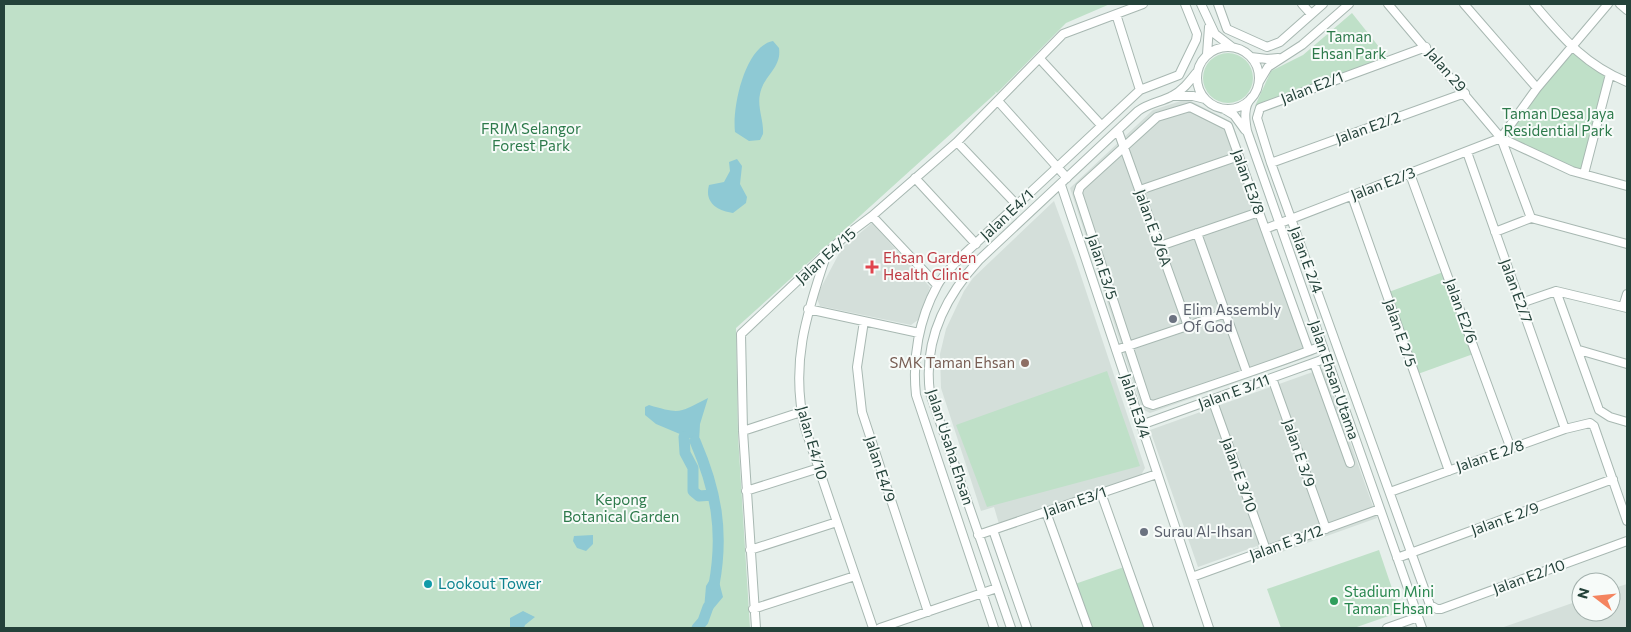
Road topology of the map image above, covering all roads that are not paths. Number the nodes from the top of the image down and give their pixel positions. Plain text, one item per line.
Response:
1 (1143, 4) edge
2 (1185, 4) edge
3 (1201, 4) edge
4 (1218, 4) edge
5 (1302, 4) edge
6 (1323, 4) edge
7 (1349, 4) edge
8 (1388, 4) edge
9 (1464, 4) edge
10 (1534, 4) edge
11 (1608, 4) edge
12 (1620, 4) edge
13 (1627, 10) edge
14 (1116, 14) junction
15 (1311, 14) junction
16 (1209, 25) junction
17 (1232, 47) junction
18 (1426, 47) junction
19 (1571, 47) junction
20 (1207, 54) junction
21 (1251, 57) junction
22 (1280, 57) junction
23 (1040, 58) junction
24 (1196, 73) junction
25 (1610, 74) junction
26 (1258, 82) junction
27 (1627, 82) edge
28 (1537, 88) junction
29 (1140, 90) junction
30 (1465, 93) junction
31 (1172, 96) junction
32 (1252, 97) junction
33 (1206, 99) junction
34 (998, 101) junction
35 (1223, 108) junction
36 (1257, 112) joint
37 (1100, 125) junction
38 (1118, 131) junction
39 (1247, 132) junction
40 (1501, 138) junction
41 (957, 142) junction
42 (1124, 146) junction
43 (1467, 152) junction
44 (1239, 156) junction
45 (1271, 163) junction
46 (1059, 166) junction
47 (1410, 174) junction
48 (1584, 174) junction
49 (915, 178) junction
50 (1067, 178) junction
51 (1061, 185) junction
52 (1627, 186) edge
53 (1140, 190) junction
54 (1352, 196) junction
55 (1017, 205) junction
56 (1259, 212) junction
57 (872, 216) junction
58 (1531, 218) junction
59 (1292, 219) junction
60 (1279, 224) junction
61 (1265, 229) junction
62 (1495, 232) junction
63 (1197, 233) junction
64 (976, 244) junction
65 (1627, 244) edge
66 (1160, 246) junction
67 (827, 253) junction
68 (937, 285) junction
69 (1556, 291) junction
70 (1627, 294) edge
71 (1521, 303) junction
72 (1625, 307) edge
73 (808, 309) junction
74 (1226, 313) junction
75 (864, 321) junction
76 (1188, 326) junction
77 (919, 333) junction
78 (1128, 346) junction
79 (1322, 346) junction
80 (1116, 350) junction
81 (1579, 350) junction
82 (1309, 351) junction
83 (1327, 358) junction
84 (1314, 363) junction
85 (1627, 364) edge
86 (1247, 373) junction
87 (1272, 378) junction
88 (930, 393) junction
89 (916, 395) junction
90 (1212, 400) junction
91 (802, 412) junction
92 (1627, 422) edge
93 (1141, 425) junction
94 (1565, 429) junction
95 (743, 432) junction
96 (1511, 449) junction
97 (1350, 463) dead end
98 (819, 468) junction
99 (1449, 471) junction
100 (1157, 474) junction
101 (1613, 479) junction
102 (746, 491) junction
103 (1390, 492) junction
104 (1101, 493) junction
105 (1380, 509) junction
106 (1046, 512) junction
107 (1627, 521) edge
108 (837, 522) junction
109 (1326, 529) junction
110 (993, 530) junction
111 (978, 535) junction
112 (1627, 541) edge
113 (750, 550) junction
114 (1266, 550) junction
115 (1411, 553) junction
116 (1397, 558) junction
117 (855, 576) junction
118 (1192, 577) junction
119 (997, 588) junction
120 (982, 593) junction
121 (1430, 605) joint
122 (753, 609) junction
123 (928, 612) junction
124 (1418, 617) junction
125 (901, 625) edge
126 (756, 628) edge
127 (872, 628) edge
128 (880, 628) edge
129 (994, 628) edge
130 (1011, 628) edge
131 (1027, 628) edge
132 (1088, 628) edge
133 (1149, 628) edge
134 (1209, 628) edge
135 (1387, 628) edge
136 (1422, 628) edge

1 - 14 street, Jalan E4/15
2 - 29 street
3 - 16 street
4 - 15 street
5 - 15 street
6 - 15 street
7 - 22 street
8 - 18 street, Jalan 29
9 - 28 street
10 - 19 street
11 - 19 street
12 - 13 street
14 - 23 street, Jalan E4/15
14 - 29 street
16 - 17 street
16 - 20 street
17 - 20 street
17 - 21 street
18 - 30 street, Jalan 29
18 - 36 street, Jalan E2/1
19 - 25 street
19 - 28 street
20 - 24 street
21 - 22 street
21 - 26 street
22 - 26 street
23 - 34 street, Jalan E4/15
23 - 37 street
24 - 31 street, Jalan Usaha Ehsan
24 - 33 street
25 - 27 street
25 - 48 street
26 - 32 street
28 - 40 street
29 - 37 street, Jalan E4/1
30 - 40 street, Jalan 29
30 - 45 street, Jalan E2/2
31 - 33 street, Jalan Usaha Ehsan
31 - 38 street, Jalan Usaha Ehsan
32 - 35 street
32 - 39 street, Jalan Ehsan Utama
33 - 35 street
34 - 41 street, Jalan E4/15
34 - 46 street
35 - 39 street, Jalan Ehsan Utama
36 - 45 street, Jalan E 2/4
37 - 46 street, Jalan E4/1
38 - 42 street, Jalan E 3/6A
38 - 50 street, Jalan Usaha Ehsan
39 - 60 street, Jalan Ehsan Utama
40 - 43 street, Jalan E2/3
40 - 48 street
40 - 58 street
41 - 49 street, Jalan E4/15
41 - 55 street
42 - 44 street, Jalan E3/8
42 - 53 street, Jalan E 3/6A
42 - 78 street, Jalan E3/5
43 - 47 street, Jalan E2/3
43 - 62 street, Jalan E2/7
44 - 53 street
44 - 56 street, Jalan E3/8
45 - 59 street, Jalan E 2/4
46 - 50 street
46 - 55 street, Jalan E4/1
47 - 54 street, Jalan E2/3
47 - 96 street, Jalan E2/6
48 - 52 street
49 - 57 street, Jalan E4/15
49 - 64 street
50 - 51 street, Jalan Usaha Ehsan
51 - 80 street, Jalan E3/4
51 - 88 street, Jalan Usaha Ehsan
53 - 66 street, Jalan E 3/6A
54 - 59 street, Jalan E2/3
54 - 99 street, Jalan E 2/5
55 - 64 street, Jalan E4/1
56 - 61 street, Jalan E3/8
56 - 63 street
57 - 67 street, Jalan E4/15
57 - 68 street
58 - 62 street
58 - 65 street
59 - 60 street, Jalan E2/3
59 - 103 street, Jalan E 2/4
60 - 61 street, Jalan E2/3
60 - 79 street, Jalan Ehsan Utama
61 - 82 street, Jalan E3/8
62 - 71 street, Jalan E2/7
63 - 66 street
63 - 74 street
64 - 68 street, Jalan E4/1
66 - 76 street, Jalan E 3/6A
67 - 73 street, Jalan E4/10
67 - 95 street, Jalan E4/15
68 - 77 street, Jalan E4/1
69 - 71 street
69 - 72 street
69 - 81 street
70 - 72 street
71 - 94 street, Jalan E2/7
73 - 75 street
73 - 91 street, Jalan E4/10
74 - 76 street
74 - 86 street
75 - 77 street
75 - 123 street, Jalan E4/9
76 - 78 street
77 - 89 street, Jalan E4/1
78 - 80 street
78 - 86 street, Jalan E3/5
79 - 82 street
79 - 83 street, Jalan Ehsan Utama
80 - 93 street, Jalan E3/4
81 - 85 street
81 - 92 street
82 - 86 street
83 - 84 street, Jalan E 3/11
83 - 105 street, Jalan Ehsan Utama
84 - 87 street, Jalan E 3/11
84 - 97 street
87 - 90 street, Jalan E 3/11
87 - 109 street, Jalan E 3/9
88 - 89 street
88 - 111 street, Jalan Usaha Ehsan
89 - 120 street, Jalan E4/1
90 - 93 street, Jalan E 3/11
90 - 114 street, Jalan E 3/10
91 - 95 street
91 - 98 street, Jalan E4/10
93 - 100 street, Jalan E3/4
94 - 96 street, Jalan E 2/8
94 - 101 street, Jalan E 2/8
95 - 102 street, Jalan E4/15
96 - 99 street, Jalan E 2/8
98 - 102 street
98 - 108 street, Jalan E4/10
99 - 103 street, Jalan E 2/8
100 - 104 street, Jalan E3/1
100 - 118 street, Jalan E3/4
101 - 107 street
101 - 115 street, Jalan E 2/9
102 - 113 street, Jalan E4/15
103 - 115 street, Jalan E 2/4
104 - 106 street, Jalan E3/1
104 - 133 street
105 - 109 street, Jalan E 3/12
105 - 116 street, Jalan Ehsan Utama
106 - 110 street, Jalan E3/1
106 - 132 street
108 - 113 street
108 - 117 street, Jalan E4/10
109 - 114 street, Jalan E 3/12
110 - 111 street, Jalan E3/1
110 - 131 street
111 - 119 street, Jalan Usaha Ehsan
112 - 121 street, Jalan E2/10
113 - 122 street, Jalan E4/15
114 - 118 street, Jalan E 3/12
115 - 116 street, Jalan E 2/9
115 - 121 street, Jalan E 2/4
116 - 124 street, Jalan Ehsan Utama
117 - 122 street
117 - 127 street, Jalan E4/10
118 - 134 street, Jalan E3/4
119 - 120 street
119 - 130 street, Jalan Usaha Ehsan
120 - 123 street
120 - 129 street, Jalan E4/1
122 - 126 street, Jalan E4/15
123 - 125 street
124 - 135 street
124 - 136 street, Jalan Ehsan Utama
125 - 128 street

